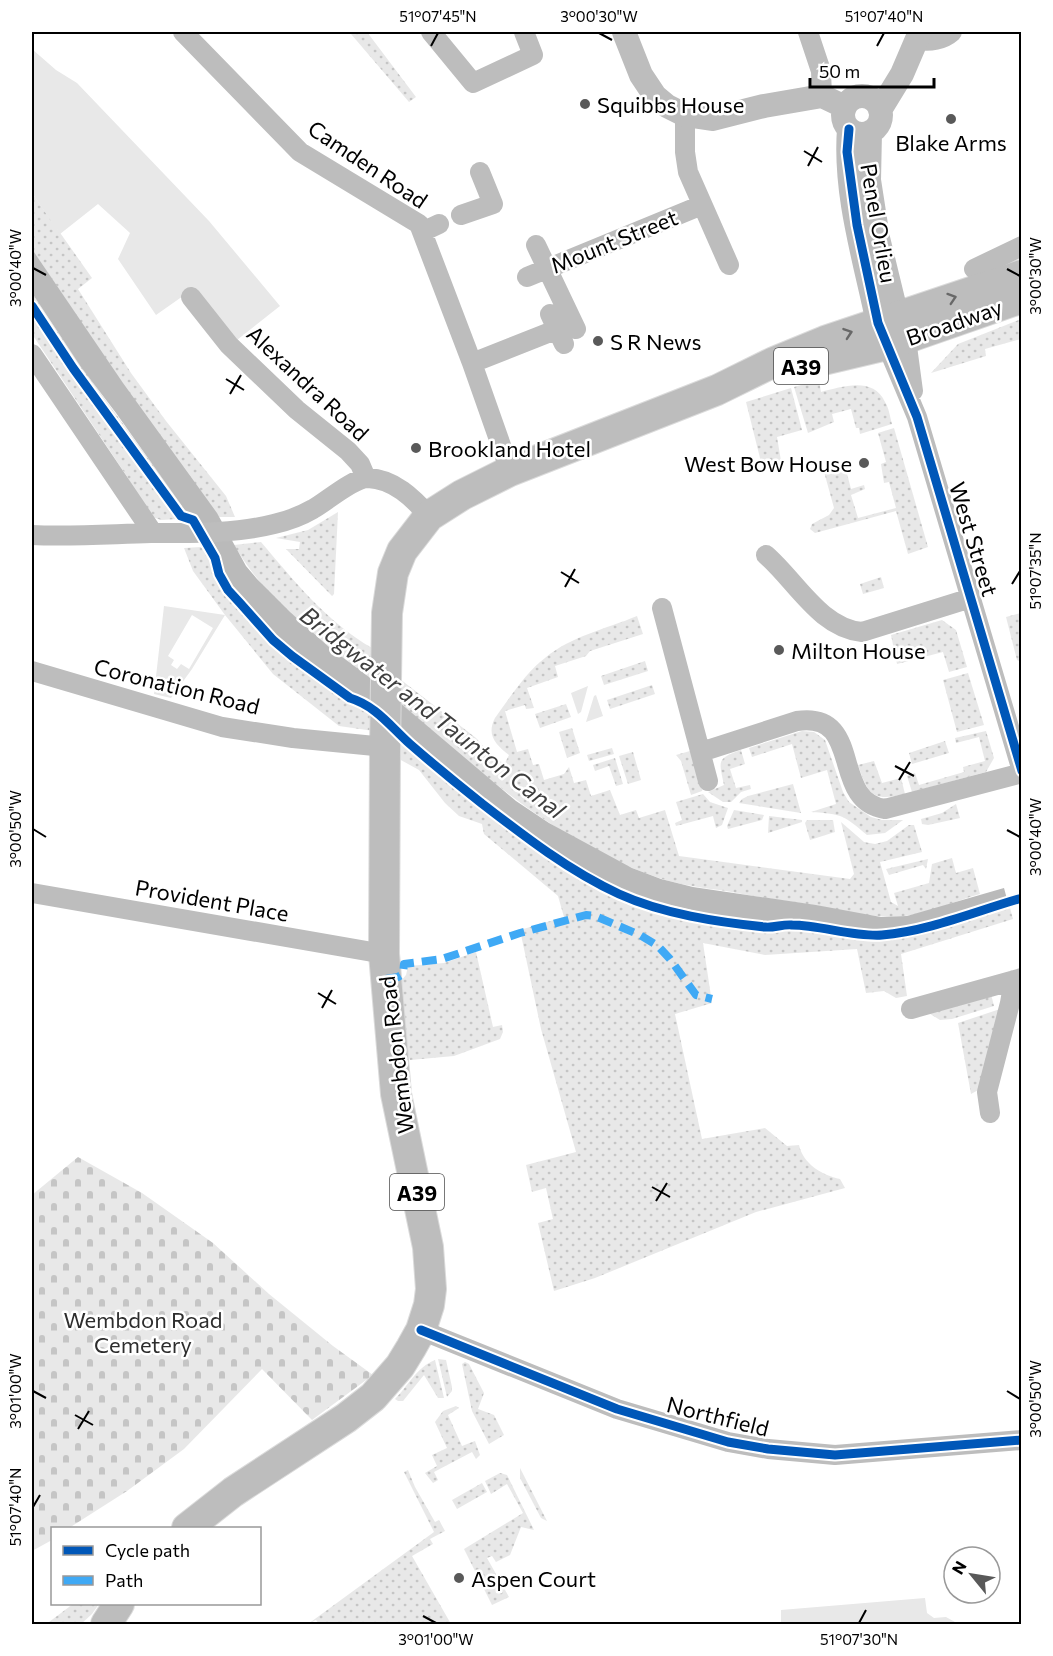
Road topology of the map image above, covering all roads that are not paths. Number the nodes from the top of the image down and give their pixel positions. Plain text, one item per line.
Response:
1 (183, 32) edge
2 (431, 32) edge
3 (524, 32) edge
4 (624, 32) edge
5 (808, 32) edge
6 (952, 32) edge
7 (919, 36) edge
8 (822, 96) junction
9 (880, 110) junction
10 (685, 115) junction
11 (854, 123) junction
12 (480, 172) dead end
13 (702, 205) junction
14 (461, 215) dead end
15 (536, 245) dead end
16 (1022, 246) edge
17 (729, 266) dead end
18 (547, 268) junction
19 (974, 269) dead end
20 (1022, 275) edge
21 (527, 277) dead end
22 (191, 297) dead end
23 (1022, 298) edge
24 (892, 331) junction
25 (32, 354) edge
26 (472, 363) junction
27 (510, 471) junction
28 (366, 478) junction
29 (429, 516) junction
30 (153, 533) junction
31 (32, 535) edge
32 (766, 555) dead end
33 (971, 598) junction
34 (662, 608) dead end
35 (32, 671) edge
36 (385, 747) junction
37 (701, 752) junction
38 (1022, 772) edge
39 (708, 781) dead end
40 (32, 893) edge
41 (384, 954) junction
42 (1018, 979) edge
43 (911, 1009) dead end
44 (990, 1113) dead end
45 (421, 1330) junction
46 (1022, 1440) edge
47 (188, 1527) edge
48 (118, 1605) edge
49 (106, 1624) edge

1 - 26 street, Camden Road
2 - 3 street
4 - 10 street
5 - 8 street
6 - 7 street
7 - 9 street, Penel Orlieu
8 - 10 street
8 - 11 street
9 - 11 street, Penel Orlieu
9 - 11 street
10 - 13 street, Mount Street
11 - 24 street, Penel Orlieu
12 - 14 street
13 - 17 street, Mount Street
13 - 18 street, Mount Street
15 - 18 street
16 - 19 street
18 - 21 street, Mount Street
18 - 26 street
24 -> 20 main road, Broadway / A39
22 - 28 street, Alexandra Road
23 - 24 main road, Broadway / A39
24 - 27 main road, A39
24 - 33 street, West Street
25 - 30 street
26 - 27 street, Camden Road
27 - 29 main road, A39
28 - 29 street
28 - 30 street
29 - 36 main road, Wembdon Road / A39
30 - 31 street
32 - 33 street
33 - 38 street, West Street
34 - 37 street
35 - 36 street, Coronation Road
36 - 41 main road, Wembdon Road / A39
37 - 38 street
37 - 39 street
40 - 41 street, Provident Place
41 - 45 main road, Wembdon Road / A39
42 - 43 street
42 - 44 street
45 - 46 street, Northfield
45 - 47 main road, Wembdon Road / A39
48 - 49 main road

